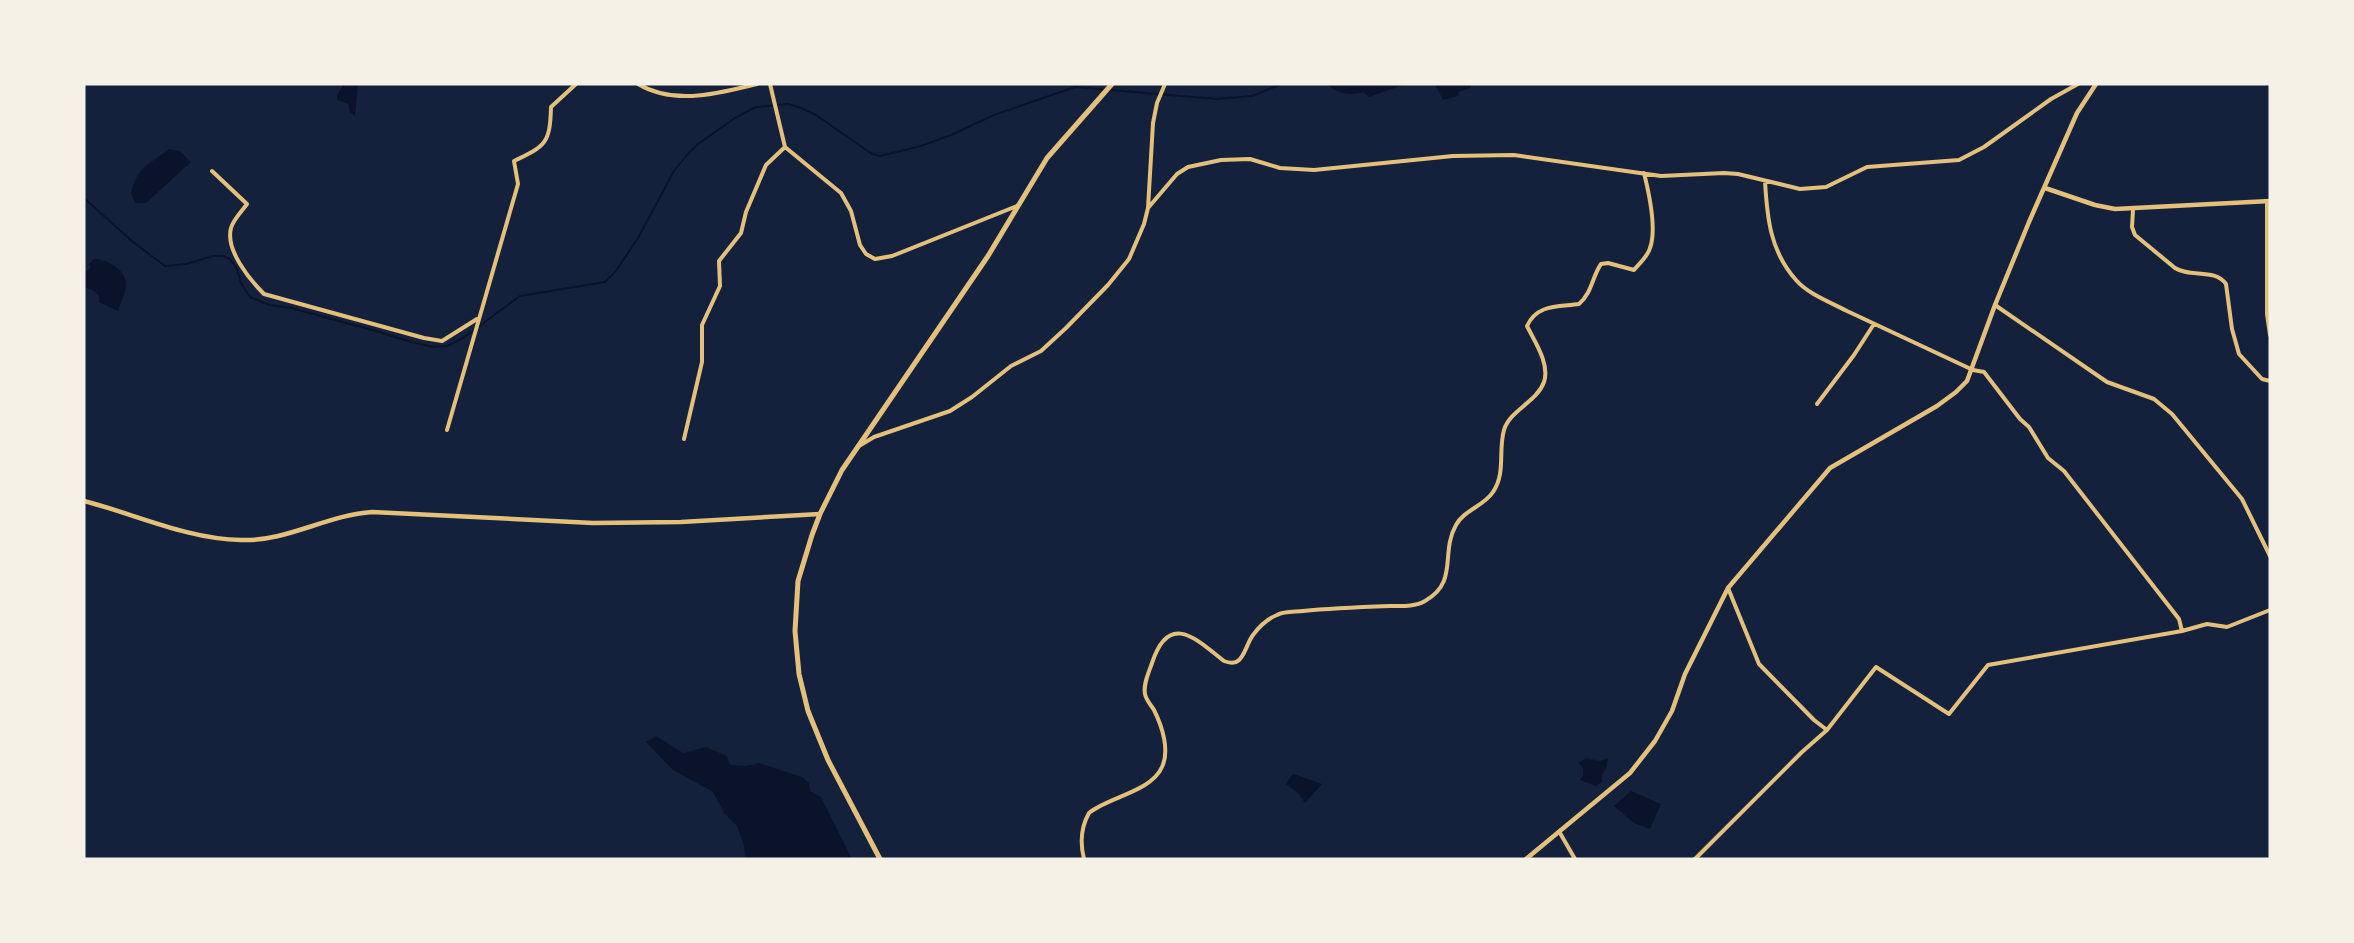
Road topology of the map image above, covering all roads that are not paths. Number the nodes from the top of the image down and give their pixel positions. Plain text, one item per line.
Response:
1 (576, 84) edge
2 (638, 84) edge
3 (758, 84) edge
4 (770, 84) edge
5 (1112, 84) edge
6 (1165, 84) edge
7 (2078, 84) edge
8 (2096, 84) edge
9 (785, 147) junction
10 (212, 171) dead end
11 (1644, 173) junction
12 (1765, 181) junction
13 (2045, 188) junction
14 (2268, 201) edge
15 (1017, 206) junction
16 (1148, 208) junction
17 (2133, 210) junction
18 (1995, 305) junction
19 (2268, 313) edge
20 (478, 318) junction
21 (1874, 324) junction
22 (2270, 335) edge
23 (1972, 370) junction
24 (2270, 381) edge
25 (1817, 404) dead end
26 (447, 429) dead end
27 (684, 439) dead end
28 (859, 446) junction
29 (84, 501) edge
30 (820, 513) junction
31 (2270, 556) edge
32 (1728, 588) junction
33 (2270, 610) edge
34 (2182, 631) junction
35 (1827, 730) junction
36 (1560, 833) junction
37 (880, 859) edge
38 (1084, 859) edge
39 (1526, 859) edge
40 (1575, 859) edge
41 (1695, 859) edge

1 - 20 street
2 - 3 street
4 - 9 street
5 - 15 main road
6 - 16 street
7 - 12 street
8 - 13 street
9 - 15 street
9 - 27 street
10 - 20 street
11 - 12 street
11 - 16 street
11 - 38 street
12 - 21 street
13 - 17 street
13 - 18 street
14 - 17 street
14 - 19 street
15 - 28 main road
16 - 28 street
17 - 24 street
18 - 23 street
18 - 31 street
19 - 22 street
20 - 26 street
21 - 23 street
21 - 25 street
23 - 32 street
23 - 34 street
28 - 30 main road
29 - 30 street
30 - 37 main road
32 - 35 street
32 - 36 street
33 - 34 street
34 - 35 street
35 - 41 street
36 - 39 street
36 - 40 street

